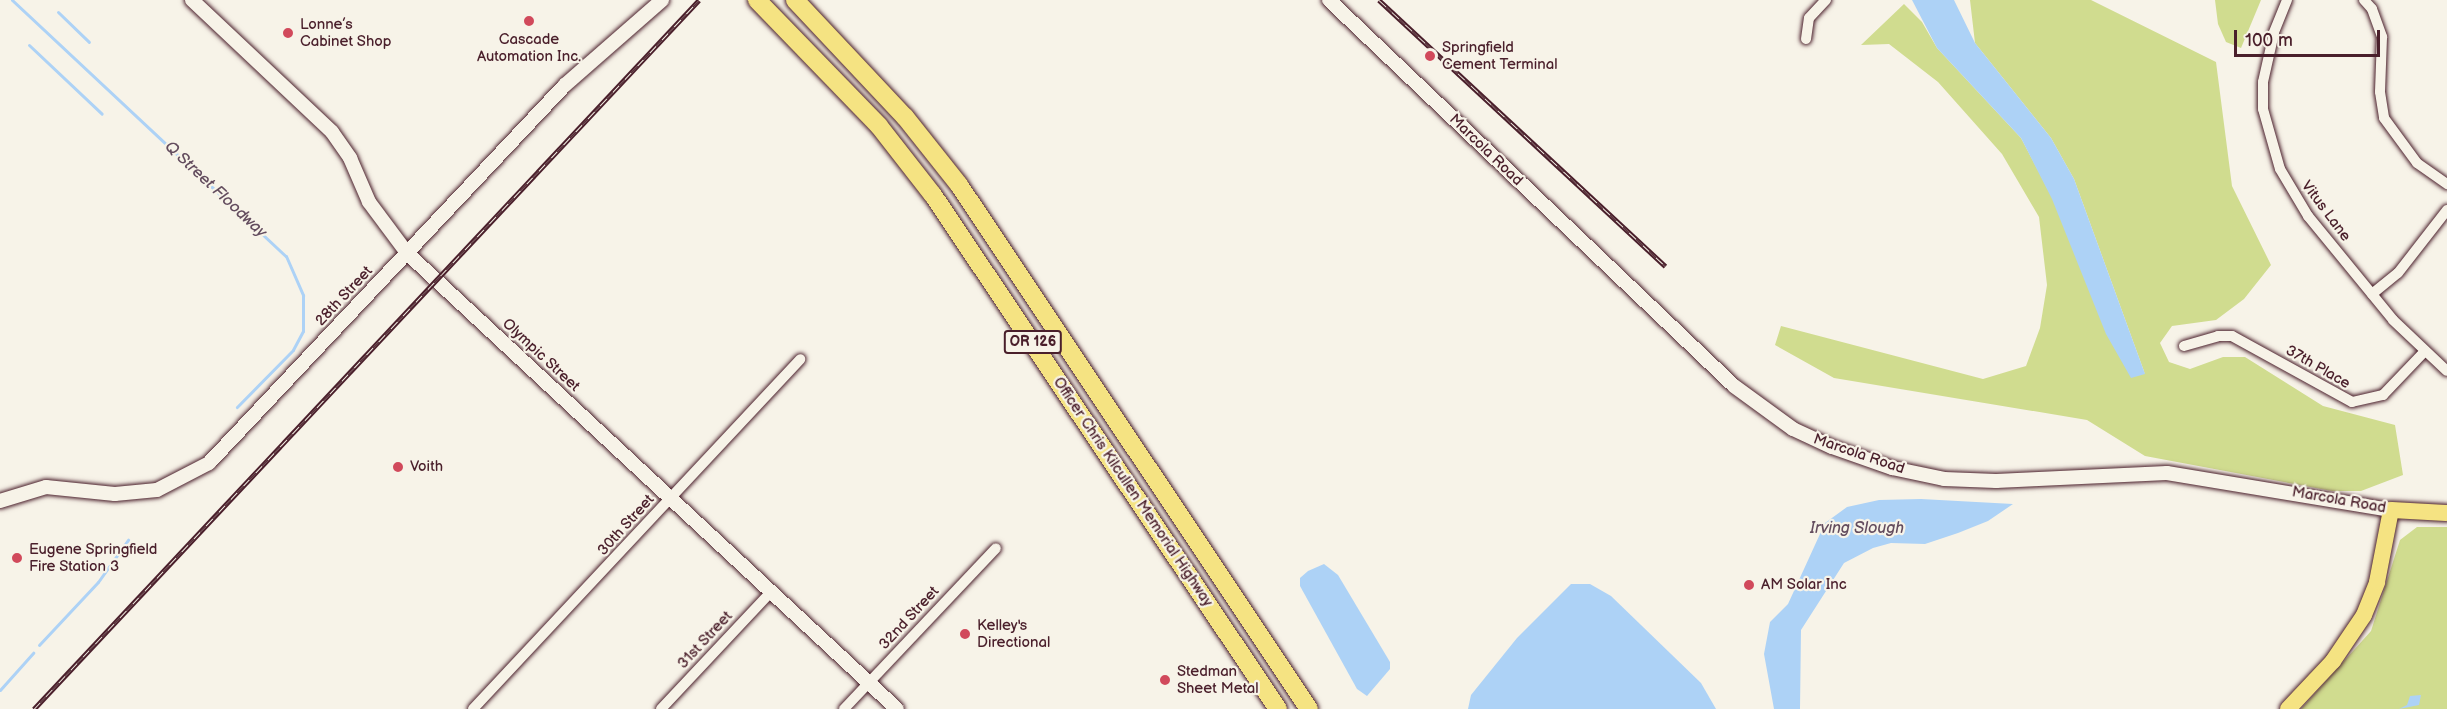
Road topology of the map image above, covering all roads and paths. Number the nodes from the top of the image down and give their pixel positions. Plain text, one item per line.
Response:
1 (192, 0) edge
2 (662, 0) edge
3 (757, 0) edge
4 (795, 0) edge
5 (1329, 0) edge
6 (1826, 0) edge
7 (2287, 0) edge
8 (2364, 0) edge
9 (1806, 39) dead end
10 (2447, 184) edge
11 (2447, 210) edge
12 (407, 253) junction
13 (2372, 294) junction
14 (2184, 346) dead end
15 (2425, 351) junction
16 (800, 359) dead end
17 (2447, 371) edge
18 (670, 498) junction
19 (0, 501) edge
20 (2391, 510) junction
21 (2447, 513) edge
22 (996, 548) dead end
23 (771, 592) junction
24 (869, 683) junction
25 (473, 709) edge
26 (660, 709) edge
27 (844, 709) edge
28 (897, 709) edge
29 (1278, 709) edge
30 (1309, 709) edge
31 (2288, 709) edge

1 - 12 main road, Olympic Street
2 - 12 main road, 28th Street
3 - 29 highway, Officer Chris Kilcullen Memorial Highway / OR 126
4 - 30 highway, Officer Chris Kilcullen Memorial Highway / OR 126
5 - 20 main road, Marcola Road
6 - 9 street
7 - 13 street, Vitus Lane
8 - 10 street
11 - 13 street
12 - 18 main road, Olympic Street
12 - 19 main road, 28th Street
13 - 15 street, Vitus Lane
14 - 15 street, 37th Place
15 - 17 street, Vitus Lane
16 - 18 street, 30th Street
18 - 23 main road, Olympic Street
18 - 25 street, 30th Street
20 - 21 main road, Marcola Road
20 - 31 main road
22 - 24 street, 32nd Street
23 - 24 main road, Olympic Street
23 - 26 street, 31st Street
24 - 27 street, 32nd Street
24 - 28 main road, Olympic Street

